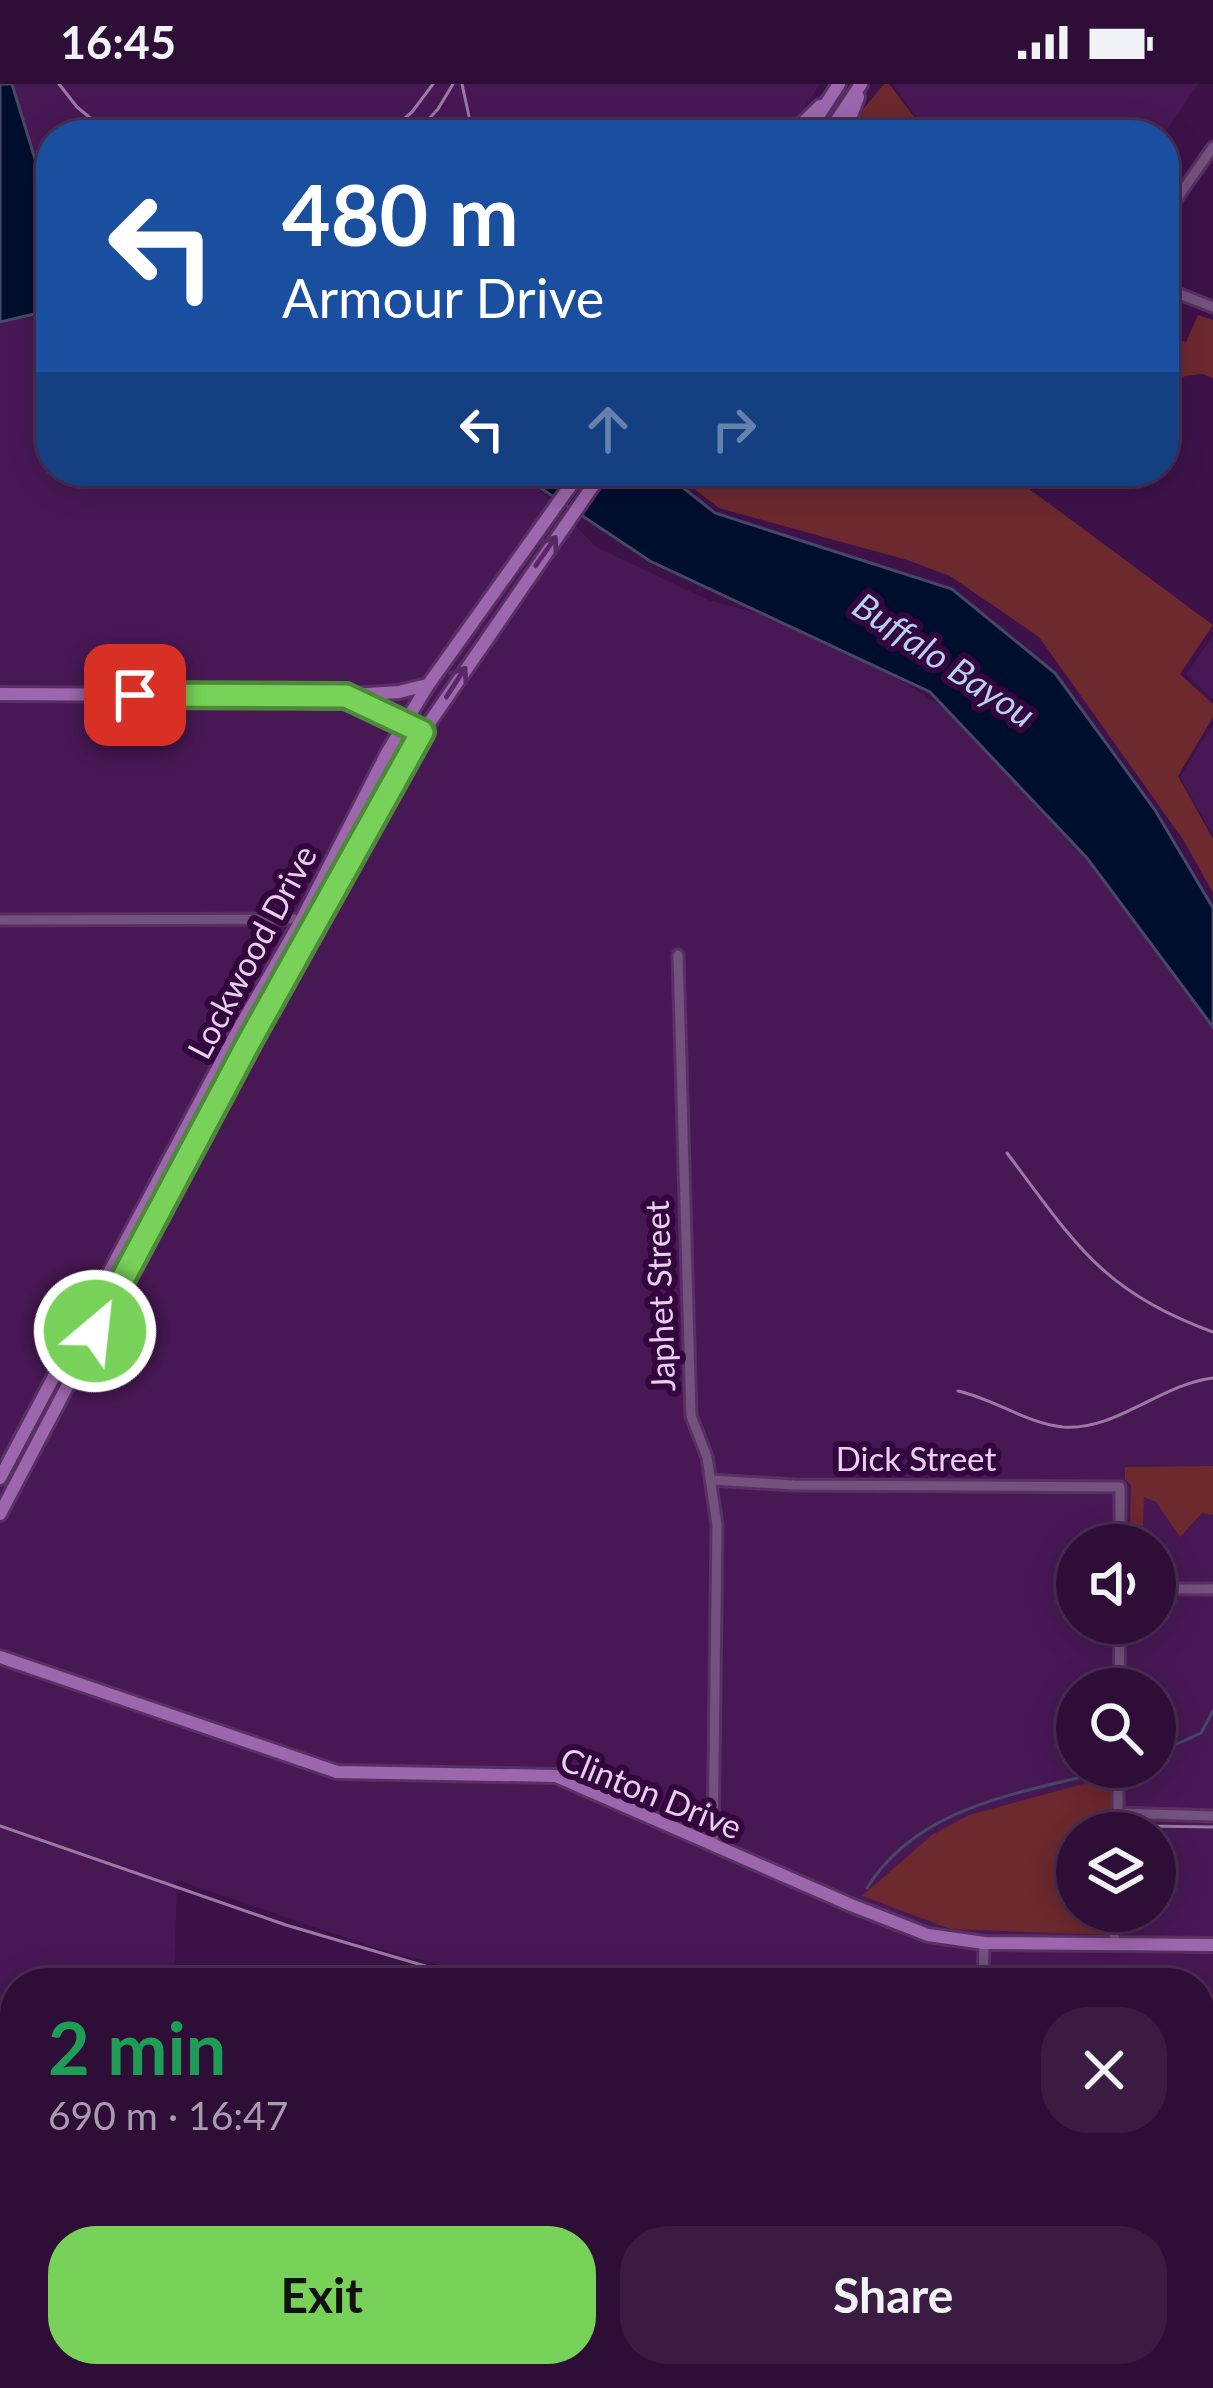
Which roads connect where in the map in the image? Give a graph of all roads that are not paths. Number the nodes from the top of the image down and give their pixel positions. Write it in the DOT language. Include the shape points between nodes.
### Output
graph roads {
  1 [pos="839,84"];
  2 [pos="862,84"];
  3 [pos="831,98"];
  4 [pos="807,120"];
  5 [pos="816,120"];
  6 [pos="837,120"];
  7 [pos="849,120"];
  8 [pos="1213,147"];
  9 [pos="1179,196"];
  10 [pos="1179,294"];
  11 [pos="1213,307"];
  12 [pos="570,486"];
  13 [pos="592,486"];
  14 [pos="428,685"];
  15 [pos="0,694"];
  16 [pos="346,696"];
  17 [pos="406,722"];
  18 [pos="422,732"];
  19 [pos="322,911"];
  20 [pos="302,919"];
  21 [pos="0,920"];
  22 [pos="678,956"];
  23 [pos="237,1032"];
  24 [pos="250,1040"];
  25 [pos="194,1132"];
  26 [pos="27,1443"];
  27 [pos="0,1478"];
  28 [pos="712,1480"];
  29 [pos="1,1510"];
  30 [pos="1120,1524"];
  31 [pos="1176,1589"];
  32 [pos="1213,1589"];
  33 [pos="0,1657"];
  34 [pos="1118,1788"];
  35 [pos="1118,1809"];
  36 [pos="1213,1816"];
  37 [pos="713,1846"];
  38 [pos="1114,1932"];
  39 [pos="984,1943"];
  40 [pos="1114,1945"];
  41 [pos="1213,1945"];
  42 [pos="983,1968"];
  1 -- 3 [label="main road"];
  2 -- 6 [label="main road"];
  2 -- 7 [label="main road"];
  3 -- 4 [label="main road"];
  3 -- 5 [label="main road"];
  8 -- 9 [label="street"];
  10 -- 11 [label="street"];
  12 -- 14 [label="main road, Lockwood Drive"];
  18 -- 13 [label="main road, Lockwood Drive, one-way"];
  14 -- 16 [label="main road"];
  14 -- 17 [label="main road, Lockwood Drive"];
  15 -- 16 [label="main road"];
  16 -- 17 [label="main road"];
  17 -- 18 [label="main road"];
  17 -- 20 [label="main road, Lockwood Drive"];
  18 -- 19 [label="main road, Lockwood Drive"];
  19 -- 20 [label="street"];
  19 -- 24 [label="main road, Lockwood Drive"];
  20 -- 21 [label="street"];
  20 -- 23 [label="main road, Lockwood Drive"];
  22 -- 28 [label="street, Japhet Street" via="691,1416"];
  23 -- 24 [label="main road"];
  23 -- 25 [label="main road, Lockwood Drive"];
  24 -- 25 [label="main road, Lockwood Drive"];
  25 -- 26 [label="main road, Lockwood Drive"];
  26 -- 27 [label="main road, Lockwood Drive"];
  26 -- 29 [label="main road, Lockwood Drive"];
  28 -- 30 [label="street, Dick Street" via="1120,1487"];
  28 -- 37 [label="street, Japhet Street"];
  31 -- 32 [label="street"];
  33 -- 37 [label="main road, Clinton Drive" via="337,1772 556,1776"];
  34 -- 35 [label="street"];
  35 -- 36 [label="street"];
  37 -- 39 [label="main road, Clinton Drive" via="928,1935"];
  38 -- 40 [label="street"];
  39 -- 40 [label="main road, Clinton Drive"];
  39 -- 42 [label="street"];
  40 -- 41 [label="main road, Clinton Drive"];
}
